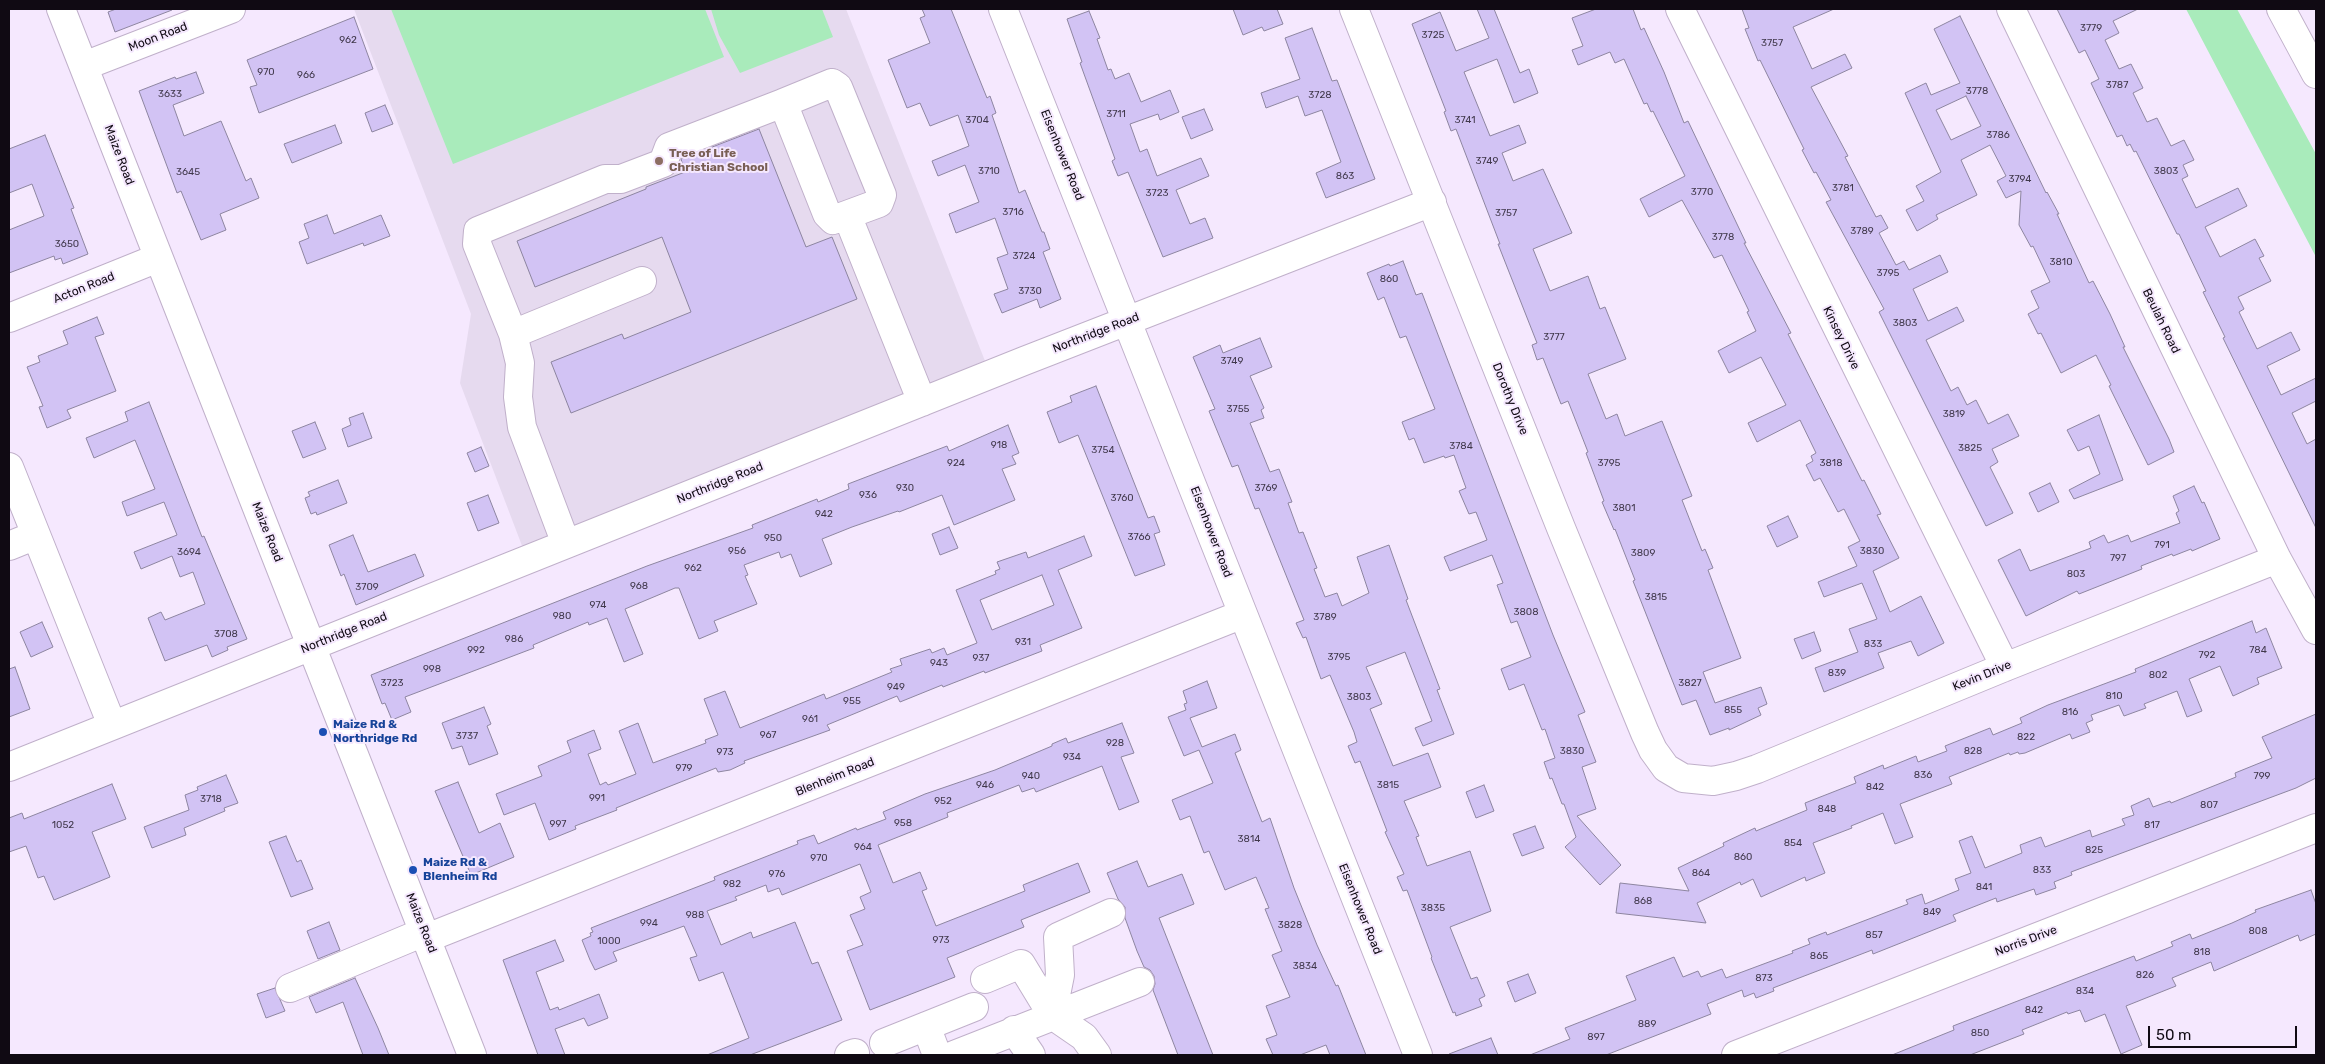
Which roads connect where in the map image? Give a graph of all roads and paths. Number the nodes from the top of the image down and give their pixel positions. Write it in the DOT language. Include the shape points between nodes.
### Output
graph roads {
  1 [pos="61,9"];
  2 [pos="231,9"];
  3 [pos="1004,9"];
  4 [pos="1354,9"];
  5 [pos="1680,9"];
  6 [pos="2011,9"];
  7 [pos="2281,9"];
  8 [pos="84,66"];
  9 [pos="2316,74"];
  10 [pos="783,104"];
  11 [pos="1432,202"];
  12 [pos="847,215"];
  13 [pos="158,258"];
  14 [pos="642,282"];
  15 [pos="9,318"];
  16 [pos="1128,322"];
  17 [pos="514,334"];
  18 [pos="922,402"];
  19 [pos="9,467"];
  20 [pos="36,535"];
  21 [pos="566,544"];
  22 [pos="9,546"];
  23 [pos="2278,559"];
  24 [pos="1243,614"];
  25 [pos="2316,630"];
  26 [pos="312,646"];
  27 [pos="2004,667"];
  28 [pos="112,725"];
  29 [pos="9,767"];
  30 [pos="1683,778"];
  31 [pos="2316,828"];
  32 [pos="1112,913"];
  33 [pos="426,935"];
  34 [pos="985,979"];
  35 [pos="1140,982"];
  36 [pos="290,988"];
  37 [pos="974,1007"];
  38 [pos="1052,1015"];
  39 [pos="926,1026"];
  40 [pos="1014,1030"];
  41 [pos="884,1043"];
  42 [pos="472,1055"];
  43 [pos="938,1055"];
  44 [pos="954,1055"];
  45 [pos="1031,1055"];
  46 [pos="1097,1055"];
  47 [pos="1418,1055"];
  48 [pos="1736,1055"];
  1 -- 8 [label="main road, Maize Road"];
  2 -- 8 [label="main road, Moon Road"];
  3 -- 16 [label="main road, Eisenhower Road"];
  4 -- 11 [label="main road, Dorothy Drive"];
  5 -- 27 [label="main road, Kinsey Drive"];
  6 -- 23 [label="main road, Beulah Road"];
  7 -- 9 [label="main road"];
  8 -- 13 [label="main road, Maize Road"];
  10 -- 12 [label="main road" via="827,214 833,220"];
  10 -- 12 [label="main road" via="832,83 838,87 882,195 879,203"];
  10 -- 17 [label="main road" via="669,147 662,162 621,179 605,180 478,232 477,244"];
  11 -- 16 [label="main road, Northridge Road"];
  11 -- 30 [label="main road, Dorothy Drive" via="1645,733 1666,768"];
  12 -- 18 [label="main road"];
  13 -- 15 [label="main road, Acton Road"];
  13 -- 26 [label="main road, Maize Road"];
  14 -- 17 [label="main road"];
  16 -- 18 [label="main road, Northridge Road"];
  16 -- 24 [label="main road, Eisenhower Road"];
  17 -- 21 [label="main road" via="520,362 518,397 522,427"];
  18 -- 21 [label="main road, Northridge Road"];
  19 -- 20 [label="main road"];
  20 -- 22 [label="main road"];
  20 -- 28 [label="main road"];
  21 -- 26 [label="main road, Northridge Road"];
  23 -- 25 [label="main road, Beulah Road"];
  23 -- 27 [label="main road, Kevin Drive"];
  24 -- 33 [label="main road, Blenheim Road"];
  24 -- 47 [label="main road, Eisenhower Road"];
  26 -- 28 [label="main road, Northridge Road"];
  26 -- 33 [label="main road, Maize Road"];
  27 -- 30 [label="main road, Kevin Drive" via="1736,776 1713,781"];
  28 -- 29 [label="main road, Northridge Road"];
  31 -- 48 [label="main road, Norris Drive"];
  32 -- 38 [label="main road" via="1058,937 1060,975"];
  33 -- 36 [label="main road, Blenheim Road"];
  33 -- 42 [label="main road, Maize Road"];
  34 -- 38 [label="main road" via="1021,964"];
  35 -- 38 [label="main road"];
  37 -- 39 [label="main road"];
  38 -- 40 [label="main road"];
  38 -- 46 [label="main road" via="1084,1037"];
  39 -- 41 [label="main road"];
  39 -- 43 [label="main road"];
  40 -- 44 [label="main road"];
  40 -- 45 [label="main road"];
}
